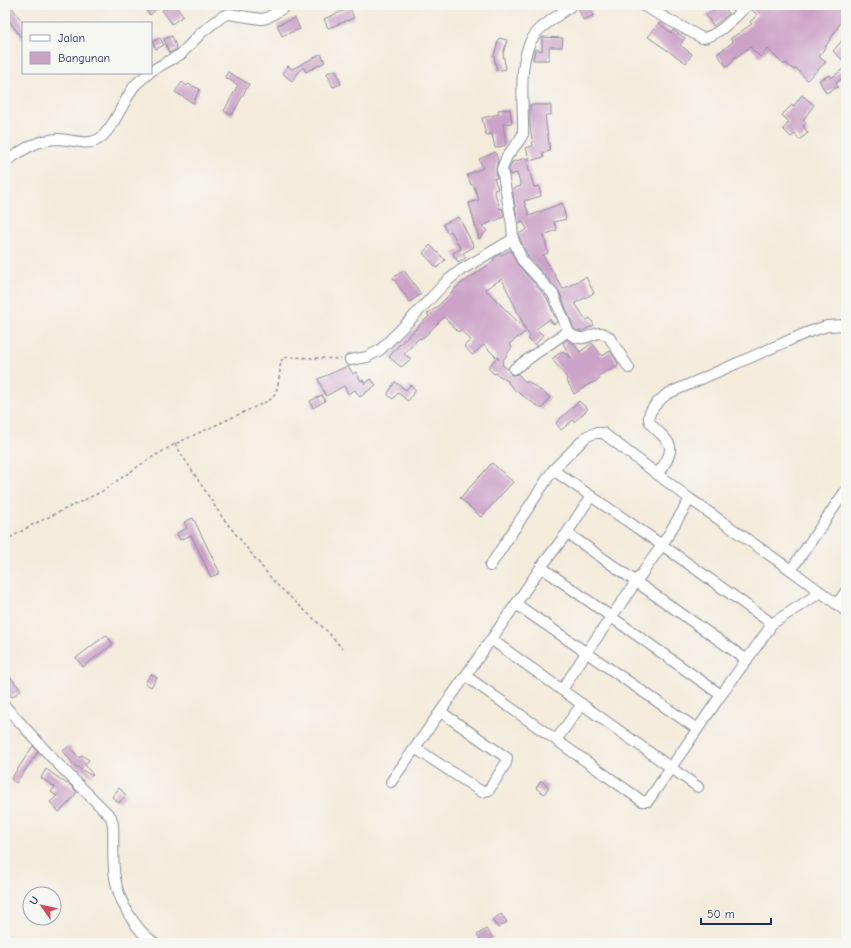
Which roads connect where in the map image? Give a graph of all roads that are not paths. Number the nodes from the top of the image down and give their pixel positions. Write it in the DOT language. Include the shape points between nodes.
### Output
graph roads {
  1 [pos="288,5"];
  2 [pos="572,5"];
  3 [pos="642,5"];
  4 [pos="748,5"];
  5 [pos="152,71"];
  6 [pos="148,74"];
  7 [pos="5,162"];
  8 [pos="513,239"];
  9 [pos="846,325"];
  10 [pos="568,331"];
  11 [pos="350,360"];
  12 [pos="629,368"];
  13 [pos="514,369"];
  14 [pos="552,470"];
  15 [pos="657,474"];
  16 [pos="846,490"];
  17 [pos="591,496"];
  18 [pos="690,499"];
  19 [pos="567,533"];
  20 [pos="662,545"];
  21 [pos="490,566"];
  22 [pos="540,567"];
  23 [pos="792,570"];
  24 [pos="636,582"];
  25 [pos="846,591"];
  26 [pos="820,592"];
  27 [pos="516,604"];
  28 [pos="837,604"];
  29 [pos="846,611"];
  30 [pos="612,617"];
  31 [pos="770,624"];
  32 [pos="492,640"];
  33 [pos="586,653"];
  34 [pos="746,660"];
  35 [pos="466,676"];
  36 [pos="562,690"];
  37 [pos="721,694"];
  38 [pos="582,704"];
  39 [pos="5,706"];
  40 [pos="441,712"];
  41 [pos="698,729"];
  42 [pos="556,740"];
  43 [pos="415,748"];
  44 [pos="671,768"];
  45 [pos="391,782"];
  46 [pos="698,787"];
  47 [pos="154,943"];
  1 -- 5 [label="street" via="267,18 229,14 223,16 202,32 181,54"];
  2 -- 8 [label="street" via="531,40 523,61 523,134 507,156 502,169"];
  3 -- 4 [label="street" via="702,38 708,38 716,33"];
  6 -- 7 [label="street" via="136,84 106,135 91,142 58,139 30,145"];
  8 -- 10 [label="street" via="522,260 553,294"];
  8 -- 11 [label="street" via="447,281 380,350 367,357"];
  9 -- 15 [label="street" via="827,326 806,332 667,394 659,400 648,418 670,445 670,452"];
  10 -- 12 [label="street" via="579,339 606,333"];
  10 -- 13 [label="street"];
  14 -- 15 [label="street" via="587,436 603,433"];
  14 -- 17 [label="street"];
  14 -- 21 [label="street"];
  15 -- 18 [label="street"];
  16 -- 23 [label="street"];
  17 -- 19 [label="street"];
  17 -- 20 [label="street"];
  18 -- 20 [label="street"];
  18 -- 23 [label="street"];
  19 -- 22 [label="street"];
  19 -- 24 [label="street"];
  20 -- 24 [label="street"];
  20 -- 31 [label="street"];
  22 -- 27 [label="street"];
  22 -- 30 [label="street"];
  23 -- 26 [label="street"];
  24 -- 30 [label="street"];
  24 -- 34 [label="street"];
  25 -- 28 [label="street"];
  26 -- 28 [label="street"];
  26 -- 31 [label="street"];
  27 -- 32 [label="street"];
  27 -- 33 [label="street"];
  28 -- 29 [label="street"];
  30 -- 33 [label="street"];
  30 -- 37 [label="street"];
  31 -- 34 [label="street"];
  32 -- 35 [label="street"];
  32 -- 36 [label="street"];
  33 -- 36 [label="street"];
  33 -- 41 [label="street"];
  34 -- 37 [label="street"];
  35 -- 40 [label="street"];
  35 -- 42 [label="street"];
  36 -- 38 [label="street"];
  37 -- 41 [label="street"];
  38 -- 42 [label="street"];
  38 -- 44 [label="street"];
  39 -- 47 [label="street" via="59,766 111,817 114,876 118,892 139,929"];
  40 -- 43 [label="street"];
  40 -- 43 [label="street" via="507,758 489,790 482,792"];
  41 -- 44 [label="street"];
  42 -- 44 [label="street" via="642,801 650,799"];
  43 -- 45 [label="street"];
  44 -- 46 [label="street"];
}
